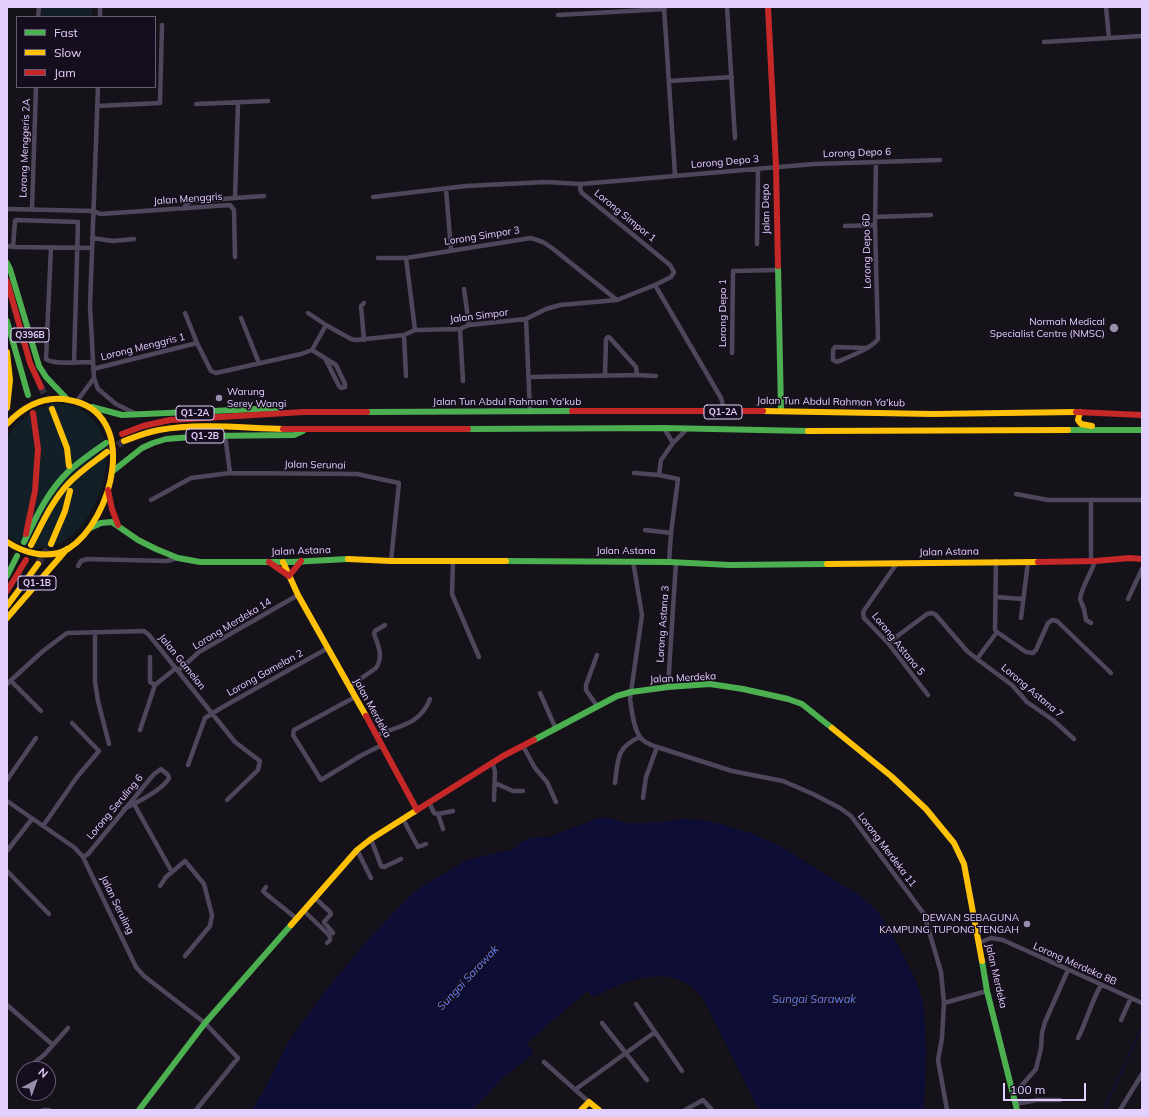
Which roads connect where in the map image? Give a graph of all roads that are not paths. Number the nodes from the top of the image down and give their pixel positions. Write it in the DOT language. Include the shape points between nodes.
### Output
graph roads {
  1 [pos="728,7"];
  2 [pos="768,7"];
  3 [pos="1106,7"];
  4 [pos="664,8"];
  5 [pos="558,15"];
  6 [pos="162,26"];
  7 [pos="1142,36"];
  8 [pos="1109,38"];
  9 [pos="1044,42"];
  10 [pos="732,77"];
  11 [pos="669,82"];
  12 [pos="36,88"];
  13 [pos="98,88"];
  14 [pos="268,101"];
  15 [pos="238,103"];
  16 [pos="196,104"];
  17 [pos="98,106"];
  18 [pos="735,138"];
  19 [pos="940,160"];
  20 [pos="876,162"];
  21 [pos="776,166"];
  22 [pos="758,169"];
  23 [pos="675,175"];
  24 [pos="581,184"];
  25 [pos="446,189"];
  26 [pos="264,196"];
  27 [pos="373,197"];
  28 [pos="235,198"];
  29 [pos="184,208"];
  30 [pos="7,209"];
  31 [pos="32,209"];
  32 [pos="94,212"];
  33 [pos="931,215"];
  34 [pos="875,217"];
  35 [pos="875,225"];
  36 [pos="845,226"];
  37 [pos="92,238"];
  38 [pos="134,239"];
  39 [pos="757,244"];
  40 [pos="7,246"];
  41 [pos="14,247"];
  42 [pos="51,247"];
  43 [pos="78,247"];
  44 [pos="92,248"];
  45 [pos="451,250"];
  46 [pos="235,257"];
  47 [pos="378,258"];
  48 [pos="406,258"];
  49 [pos="7,262"];
  50 [pos="778,270"];
  51 [pos="671,277"];
  52 [pos="7,281"];
  53 [pos="655,285"];
  54 [pos="464,289"];
  55 [pos="617,300"];
  56 [pos="364,303"];
  57 [pos="185,313"];
  58 [pos="308,313"];
  59 [pos="241,318"];
  60 [pos="526,319"];
  61 [pos="7,321"];
  62 [pos="326,325"];
  63 [pos="469,325"];
  64 [pos="460,329"];
  65 [pos="415,330"];
  66 [pos="404,335"];
  67 [pos="364,340"];
  68 [pos="197,343"];
  69 [pos="865,348"];
  70 [pos="312,350"];
  71 [pos="7,352"];
  72 [pos="732,353"];
  73 [pos="325,358"];
  74 [pos="93,362"];
  75 [pos="74,363"];
  76 [pos="259,363"];
  77 [pos="93,369"];
  78 [pos="605,375"];
  79 [pos="637,375"];
  80 [pos="406,376"];
  81 [pos="656,376"];
  82 [pos="530,377"];
  83 [pos="94,378"];
  84 [pos="464,381"];
  85 [pos="41,387"];
  86 [pos="28,395"];
  87 [pos="67,399"];
  88 [pos="77,401"];
  89 [pos="86,405"];
  90 [pos="7,408"];
  91 [pos="52,409"];
  92 [pos="781,411"];
  93 [pos="304,412"];
  94 [pos="530,412"];
  95 [pos="725,412"];
  96 [pos="1080,412"];
  97 [pos="33,413"];
  98 [pos="1142,415"];
  99 [pos="139,416"];
  100 [pos="7,424"];
  101 [pos="664,428"];
  102 [pos="687,429"];
  103 [pos="307,430"];
  104 [pos="1140,430"];
  105 [pos="225,435"];
  106 [pos="673,442"];
  107 [pos="106,443"];
  108 [pos="107,452"];
  109 [pos="69,466"];
  110 [pos="113,471"];
  111 [pos="230,473"];
  112 [pos="634,473"];
  113 [pos="659,475"];
  114 [pos="108,490"];
  115 [pos="70,491"];
  116 [pos="1016,494"];
  117 [pos="151,500"];
  118 [pos="1091,500"];
  119 [pos="1142,500"];
  120 [pos="118,525"];
  121 [pos="88,529"];
  122 [pos="645,530"];
  123 [pos="671,533"];
  124 [pos="7,542"];
  125 [pos="51,544"];
  126 [pos="31,545"];
  127 [pos="67,549"];
  128 [pos="17,556"];
  129 [pos="178,558"];
  130 [pos="1142,559"];
  131 [pos="26,560"];
  132 [pos="301,561"];
  133 [pos="391,561"];
  134 [pos="453,561"];
  135 [pos="633,561"];
  136 [pos="996,561"];
  137 [pos="1093,561"];
  138 [pos="269,562"];
  139 [pos="283,562"];
  140 [pos="669,562"];
  141 [pos="676,562"];
  142 [pos="898,562"];
  143 [pos="1028,562"];
  144 [pos="38,564"];
  145 [pos="78,566"];
  146 [pos="1142,569"];
  147 [pos="7,576"];
  148 [pos="289,576"];
  149 [pos="7,591"];
  150 [pos="298,595"];
  151 [pos="996,598"];
  152 [pos="1023,599"];
  153 [pos="1128,599"];
  154 [pos="7,606"];
  155 [pos="7,618"];
  156 [pos="1021,618"];
  157 [pos="1091,623"];
  158 [pos="385,625"];
  159 [pos="95,632"];
  160 [pos="997,632"];
  161 [pos="888,643"];
  162 [pos="328,648"];
  163 [pos="150,656"];
  164 [pos="597,656"];
  165 [pos="479,657"];
  166 [pos="977,659"];
  167 [pos="177,670"];
  168 [pos="1111,673"];
  169 [pos="9,683"];
  170 [pos="155,685"];
  171 [pos="349,687"];
  172 [pos="668,687"];
  173 [pos="631,692"];
  174 [pos="540,693"];
  175 [pos="928,695"];
  176 [pos="355,697"];
  177 [pos="430,699"];
  178 [pos="597,706"];
  179 [pos="41,712"];
  180 [pos="212,714"];
  181 [pos="72,722"];
  182 [pos="556,729"];
  183 [pos="140,730"];
  184 [pos="377,735"];
  185 [pos="640,737"];
  186 [pos="36,738"];
  187 [pos="1074,739"];
  188 [pos="109,744"];
  189 [pos="382,745"];
  190 [pos="523,746"];
  191 [pos="657,747"];
  192 [pos="492,762"];
  193 [pos="188,765"];
  194 [pos="7,780"];
  195 [pos="495,783"];
  196 [pos="615,783"];
  197 [pos="523,791"];
  198 [pos="643,798"];
  199 [pos="227,800"];
  200 [pos="494,800"];
  201 [pos="7,801"];
  202 [pos="429,802"];
  203 [pos="556,802"];
  204 [pos="134,804"];
  205 [pos="124,809"];
  206 [pos="417,810"];
  207 [pos="453,811"];
  208 [pos="438,814"];
  209 [pos="32,819"];
  210 [pos="403,820"];
  211 [pos="43,826"];
  212 [pos="443,829"];
  213 [pos="371,839"];
  214 [pos="426,844"];
  215 [pos="357,850"];
  216 [pos="7,851"];
  217 [pos="83,857"];
  218 [pos="401,859"];
  219 [pos="7,871"];
  220 [pos="172,872"];
  221 [pos="371,878"];
  222 [pos="160,886"];
  223 [pos="266,887"];
  224 [pos="315,898"];
  225 [pos="304,910"];
  226 [pos="49,914"];
  227 [pos="296,918"];
  228 [pos="333,933"];
  229 [pos="327,943"];
  230 [pos="978,943"];
  231 [pos="185,956"];
  232 [pos="1068,970"];
  233 [pos="1101,985"];
  234 [pos="987,991"];
  235 [pos="1131,998"];
  236 [pos="944,1003"];
  237 [pos="1142,1003"];
  238 [pos="636,1004"];
  239 [pos="7,1005"];
  240 [pos="1121,1020"];
  241 [pos="205,1023"];
  242 [pos="602,1023"];
  243 [pos="68,1028"];
  244 [pos="655,1032"];
  245 [pos="1078,1038"];
  246 [pos="53,1045"];
  247 [pos="626,1053"];
  248 [pos="36,1061"];
  249 [pos="544,1062"];
  250 [pos="682,1070"];
  251 [pos="1142,1074"];
  252 [pos="646,1080"];
  253 [pos="576,1089"];
  254 [pos="1014,1094"];
  255 [pos="1060,1100"];
  256 [pos="589,1102"];
  257 [pos="1017,1107"];
  258 [pos="43,1110"];
  259 [pos="49,1110"];
  260 [pos="139,1110"];
  261 [pos="196,1110"];
  262 [pos="581,1110"];
  263 [pos="599,1110"];
  264 [pos="685,1110"];
  265 [pos="712,1110"];
  266 [pos="947,1110"];
  267 [pos="1120,1110"];
  1 -- 10 [label="street"];
  2 -- 21 [label="main road, Jalan Depo"];
  3 -- 8 [label="street"];
  4 -- 5 [label="street"];
  4 -- 11 [label="street"];
  6 -- 17 [label="street" via="160,103"];
  7 -- 8 [label="street"];
  8 -- 9 [label="street"];
  10 -- 11 [label="street"];
  10 -- 18 [label="street"];
  11 -- 23 [label="street"];
  12 -- 31 [label="street, Lorong Menggeris 2A"];
  13 -- 17 [label="street"];
  14 -- 15 [label="street"];
  15 -- 16 [label="street"];
  15 -- 28 [label="street"];
  17 -- 32 [label="street"];
  19 -- 20 [label="street, Lorong Depo 6"];
  20 -- 21 [label="street, Lorong Depo 6"];
  20 -- 34 [label="street, Lorong Depo 6D"];
  21 -- 22 [label="street, Lorong Depo 3"];
  21 -- 50 [label="main road, Jalan Depo"];
  22 -- 23 [label="street, Lorong Depo 3"];
  22 -- 39 [label="street"];
  23 -- 24 [label="street, Lorong Simpor 1"];
  24 -- 25 [label="street" via="546,182"];
  24 -- 51 [label="street, Lorong Simpor 1" via="582,193 670,265 674,272"];
  25 -- 27 [label="street"];
  25 -- 45 [label="street"];
  26 -- 28 [label="street"];
  28 -- 29 [label="street" via="192,201"];
  29 -- 32 [label="street, Jalan Menggris" via="100,214"];
  29 -- 46 [label="street, Jalan Menggris" via="233,207"];
  30 -- 31 [label="street, Jalan Menggris"];
  31 -- 32 [label="street, Jalan Menggris"];
  32 -- 37 [label="street"];
  33 -- 34 [label="street"];
  34 -- 35 [label="street, Lorong Depo 6D"];
  35 -- 36 [label="street"];
  35 -- 69 [label="street, Lorong Depo 6D" via="878,339"];
  37 -- 38 [label="street" via="113,241"];
  37 -- 44 [label="street"];
  40 -- 41 [label="street"];
  41 -- 42 [label="street"];
  41 -- 43 [label="street" via="15,221 18,220 76,221"];
  42 -- 43 [label="street"];
  42 -- 75 [label="street" via="46,359"];
  43 -- 44 [label="street"];
  43 -- 75 [label="street"];
  44 -- 74 [label="street" via="90,324"];
  45 -- 48 [label="street, Lorong Simpor 3"];
  45 -- 55 [label="street, Lorong Simpor 3" via="536,239 552,248"];
  47 -- 48 [label="street, Lorong Simpor 3"];
  48 -- 65 [label="street"];
  49 -- 87 [label="main road, Q396B" via="39,366"];
  50 -- 72 [label="street, Lorong Depo 1" via="733,271"];
  50 -- 92 [label="main road, Jalan Depo"];
  51 -- 53 [label="street, Jalan Simpor"];
  52 -- 85 [label="main road" via="30,363"];
  53 -- 55 [label="street, Jalan Simpor"];
  53 -- 95 [label="street" via="721,398"];
  54 -- 63 [label="street"];
  55 -- 60 [label="street, Jalan Simpor" via="560,305"];
  56 -- 67 [label="street" via="361,306"];
  57 -- 68 [label="street, Lorong Menggris 1"];
  58 -- 62 [label="street, Jalan Simpor"];
  59 -- 76 [label="street"];
  60 -- 63 [label="street, Jalan Simpor"];
  60 -- 82 [label="street"];
  61 -- 86 [label="main road"];
  62 -- 67 [label="street, Jalan Simpor" via="351,339"];
  62 -- 70 [label="street"];
  63 -- 64 [label="street, Jalan Simpor"];
  64 -- 65 [label="street, Jalan Simpor"];
  64 -- 84 [label="street"];
  65 -- 66 [label="street, Jalan Simpor"];
  66 -- 67 [label="street, Jalan Simpor"];
  66 -- 80 [label="street"];
  68 -- 76 [label="street, Lorong Menggris 1" via="211,371 216,373"];
  68 -- 77 [label="street, Lorong Menggris 1"];
  69 -- 69 [label="street" via="835,347 833,360 837,362"];
  70 -- 73 [label="street"];
  70 -- 76 [label="street, Lorong Menggris 1"];
  71 -- 90 [label="main road" via="11,376"];
  73 -- 73 [label="street" via="336,365 345,387 339,386"];
  74 -- 75 [label="street"];
  74 -- 77 [label="street"];
  77 -- 83 [label="street"];
  78 -- 79 [label="street"];
  78 -- 79 [label="street" via="608,337 636,367"];
  78 -- 82 [label="street"];
  79 -- 81 [label="street"];
  82 -- 94 [label="street"];
  83 -- 88 [label="street"];
  83 -- 99 [label="street" via="98,389 122,408"];
  87 -- 88 [label="main road"];
  87 -- 100 [label="main road" via="53,398 34,403"];
  88 -- 89 [label="main road"];
  89 -- 99 [label="main road, Q1-2A" via="122,415"];
  89 -- 110 [label="main road" via="98,413 110,432"];
  91 -- 109 [label="main road" via="66,448"];
  92 -- 95 [label="main road, Jalan Tun Abdul Rahman Ya'kub / Q1-2A"];
  92 -- 96 [label="main road, Jalan Tun Abdul Rahman Ya'kub / Q1-2A" via="933,414"];
  93 -- 94 [label="main road, Jalan Tun Abdul Rahman Ya'kub / Q1-2A"];
  93 -- 99 [label="main road, Q1-2A" via="287,408"];
  93 -- 103 [label="main road" via="170,420 143,426 123,438 171,428"];
  94 -- 95 [label="main road, Jalan Tun Abdul Rahman Ya'kub / Q1-2A"];
  96 -- 98 [label="main road, Jalan Tun Abdul Rahman Ya'kub / Q1-2A"];
  96 -- 104 [label="main road" via="1078,420 1085,426 1128,427"];
  97 -- 107 [label="main road" via="38,449 35,491 24,542 58,482 72,468"];
  101 -- 102 [label="main road, Q1-2B"];
  101 -- 103 [label="main road, Q1-2B"];
  101 -- 106 [label="street"];
  102 -- 104 [label="main road, Q1-2B"];
  102 -- 106 [label="street"];
  103 -- 105 [label="main road, Q1-2B" via="294,435"];
  105 -- 110 [label="main road, Q1-2B" via="171,438 153,443 123,461"];
  105 -- 111 [label="street"];
  106 -- 113 [label="street" via="661,460"];
  108 -- 126 [label="main road" via="74,478 60,494"];
  110 -- 114 [label="main road"];
  111 -- 117 [label="street, Jalan Serunai" via="191,478"];
  111 -- 133 [label="street, Jalan Serunai" via="358,474 400,483"];
  112 -- 113 [label="street"];
  113 -- 123 [label="street" via="678,479"];
  114 -- 120 [label="main road"];
  114 -- 121 [label="main road" via="100,511"];
  115 -- 125 [label="main road" via="65,511"];
  116 -- 118 [label="street" via="1048,500"];
  118 -- 119 [label="street"];
  118 -- 137 [label="street"];
  120 -- 121 [label="main road" via="106,522"];
  120 -- 129 [label="main road, Jalan Astana" via="147,545"];
  121 -- 127 [label="main road"];
  122 -- 123 [label="street"];
  123 -- 140 [label="street"];
  124 -- 127 [label="main road" via="19,549 38,554 50,554"];
  127 -- 155 [label="main road, Q1-1B"];
  128 -- 147 [label="main road"];
  129 -- 138 [label="main road, Jalan Astana" via="188,561"];
  129 -- 145 [label="street" via="167,561 87,559"];
  130 -- 137 [label="main road, Jalan Astana"];
  131 -- 149 [label="main road"];
  132 -- 133 [label="main road, Jalan Astana"];
  132 -- 139 [label="main road, Jalan Astana"];
  132 -- 148 [label="main road"];
  133 -- 134 [label="main road, Jalan Astana"];
  134 -- 135 [label="main road, Jalan Astana"];
  134 -- 165 [label="street" via="452,594"];
  135 -- 140 [label="main road, Jalan Astana"];
  135 -- 173 [label="street" via="642,615"];
  136 -- 142 [label="main road, Jalan Astana"];
  136 -- 143 [label="main road, Jalan Astana"];
  136 -- 151 [label="street"];
  137 -- 143 [label="main road, Jalan Astana"];
  137 -- 157 [label="street" via="1080,599 1086,620"];
  138 -- 139 [label="main road, Jalan Astana"];
  138 -- 148 [label="main road"];
  139 -- 148 [label="main road, Jalan Merdeka"];
  140 -- 141 [label="main road, Jalan Astana"];
  141 -- 142 [label="main road, Jalan Astana" via="720,565"];
  141 -- 172 [label="street, Lorong Astana 3"];
  142 -- 161 [label="street, Lorong Astana 5" via="863,613 864,618"];
  143 -- 152 [label="street"];
  144 -- 154 [label="main road"];
  146 -- 153 [label="street"];
  148 -- 150 [label="main road, Jalan Merdeka"];
  150 -- 162 [label="main road, Jalan Merdeka"];
  150 -- 167 [label="street, Lorong Merdeka 14" via="199,652"];
  151 -- 152 [label="street"];
  151 -- 160 [label="street"];
  152 -- 156 [label="street"];
  158 -- 171 [label="street" via="374,634 381,658 379,664"];
  159 -- 167 [label="street, Jalan Gamelan" via="144,632"];
  159 -- 169 [label="street, Jalan Gamelan" via="67,633 43,651"];
  159 -- 188 [label="street" via="95,682"];
  160 -- 166 [label="street"];
  160 -- 168 [label="street" via="1026,652 1033,653 1048,623 1052,620 1057,621"];
  161 -- 166 [label="street, Lorong Astana 7" via="927,614 932,614 936,615"];
  161 -- 175 [label="street, Lorong Astana 5"];
  162 -- 171 [label="main road, Jalan Merdeka"];
  162 -- 180 [label="street, Lorong Gamelan 2"];
  163 -- 170 [label="street" via="150,682"];
  164 -- 178 [label="street" via="586,690"];
  166 -- 187 [label="street, Lorong Astana 7" via="1012,685 1027,702"];
  167 -- 170 [label="street, Lorong Merdeka 14"];
  167 -- 180 [label="street, Jalan Gamelan"];
  169 -- 179 [label="street, Jalan Gamelan"];
  170 -- 183 [label="street"];
  171 -- 176 [label="main road, Jalan Merdeka"];
  172 -- 173 [label="main road, Jalan Merdeka"];
  172 -- 230 [label="main road, Jalan Merdeka" via="710,684 788,699 802,704 839,733 926,809 954,843 964,864"];
  173 -- 178 [label="main road, Jalan Merdeka"];
  173 -- 185 [label="street" via="632,710"];
  174 -- 182 [label="street"];
  176 -- 184 [label="main road, Jalan Merdeka"];
  176 -- 189 [label="street" via="294,730 293,735 321,780"];
  177 -- 184 [label="street" via="424,711 415,720"];
  178 -- 182 [label="main road, Jalan Merdeka"];
  180 -- 193 [label="street" via="206,718"];
  180 -- 199 [label="street, Jalan Gamelan" via="235,742 260,761 258,770"];
  181 -- 211 [label="street" via="99,751 77,777"];
  182 -- 190 [label="main road, Jalan Merdeka"];
  184 -- 189 [label="main road, Jalan Merdeka"];
  185 -- 191 [label="street, Lorong Merdeka 11"];
  185 -- 196 [label="street" via="622,749"];
  186 -- 194 [label="street"];
  189 -- 206 [label="main road, Jalan Merdeka"];
  190 -- 192 [label="main road, Jalan Merdeka"];
  190 -- 203 [label="street" via="535,768 547,782"];
  191 -- 198 [label="street" via="646,777"];
  191 -- 236 [label="street, Lorong Merdeka 11" via="732,771 783,781 852,816 924,914 941,972"];
  192 -- 195 [label="street"];
  192 -- 202 [label="main road, Jalan Merdeka"];
  195 -- 197 [label="street" via="513,791"];
  195 -- 200 [label="street"];
  201 -- 209 [label="street, Jalan Seruling"];
  202 -- 206 [label="main road, Jalan Merdeka"];
  202 -- 208 [label="street" via="432,811"];
  204 -- 205 [label="street"];
  204 -- 205 [label="street, Lorong Seruling 6" via="162,786 169,778 168,775 161,769 154,774"];
  204 -- 220 [label="street"];
  205 -- 217 [label="street, Lorong Seruling 6"];
  206 -- 210 [label="main road"];
  207 -- 208 [label="street"];
  208 -- 212 [label="street"];
  209 -- 211 [label="street, Jalan Seruling"];
  209 -- 216 [label="street"];
  210 -- 213 [label="main road"];
  210 -- 214 [label="street" via="418,847"];
  211 -- 217 [label="street, Jalan Seruling" via="75,848"];
  213 -- 215 [label="main road"];
  213 -- 218 [label="street" via="381,866"];
  215 -- 221 [label="street"];
  215 -- 224 [label="main road"];
  217 -- 241 [label="street, Jalan Seruling" via="136,967"];
  219 -- 226 [label="street"];
  220 -- 222 [label="street"];
  220 -- 231 [label="street" via="185,861 204,884 212,915 210,926"];
  223 -- 227 [label="street" via="266,894"];
  224 -- 225 [label="main road"];
  224 -- 228 [label="street" via="330,912 324,922"];
  225 -- 227 [label="main road"];
  225 -- 229 [label="street" via="328,934 330,940"];
  227 -- 241 [label="main road"];
  230 -- 232 [label="street, Lorong Merdeka 8B" via="997,938"];
  230 -- 234 [label="main road, Jalan Merdeka"];
  232 -- 233 [label="street, Lorong Merdeka 8B"];
  232 -- 254 [label="street" via="1045,1022 1036,1069"];
  233 -- 235 [label="street, Lorong Merdeka 8B"];
  233 -- 245 [label="street"];
  234 -- 236 [label="street"];
  234 -- 254 [label="main road, Jalan Merdeka"];
  235 -- 237 [label="street, Lorong Merdeka 8B"];
  235 -- 240 [label="street"];
  236 -- 266 [label="street, Lorong Merdeka 11" via="938,1060"];
  238 -- 244 [label="street"];
  239 -- 246 [label="street"];
  241 -- 260 [label="main road"];
  241 -- 261 [label="street, Jalan Seruling" via="238,1058"];
  242 -- 247 [label="street"];
  243 -- 246 [label="street"];
  244 -- 247 [label="street"];
  244 -- 250 [label="street"];
  246 -- 248 [label="street"];
  247 -- 252 [label="street"];
  247 -- 253 [label="street"];
  249 -- 253 [label="street"];
  251 -- 267 [label="street"];
  253 -- 256 [label="street"];
  254 -- 257 [label="main road, Jalan Merdeka"];
  255 -- 257 [label="street" via="1037,1100"];
  256 -- 262 [label="main road"];
  256 -- 263 [label="main road"];
  258 -- 259 [label="street"];
  264 -- 265 [label="street" via="704,1100"];
}
